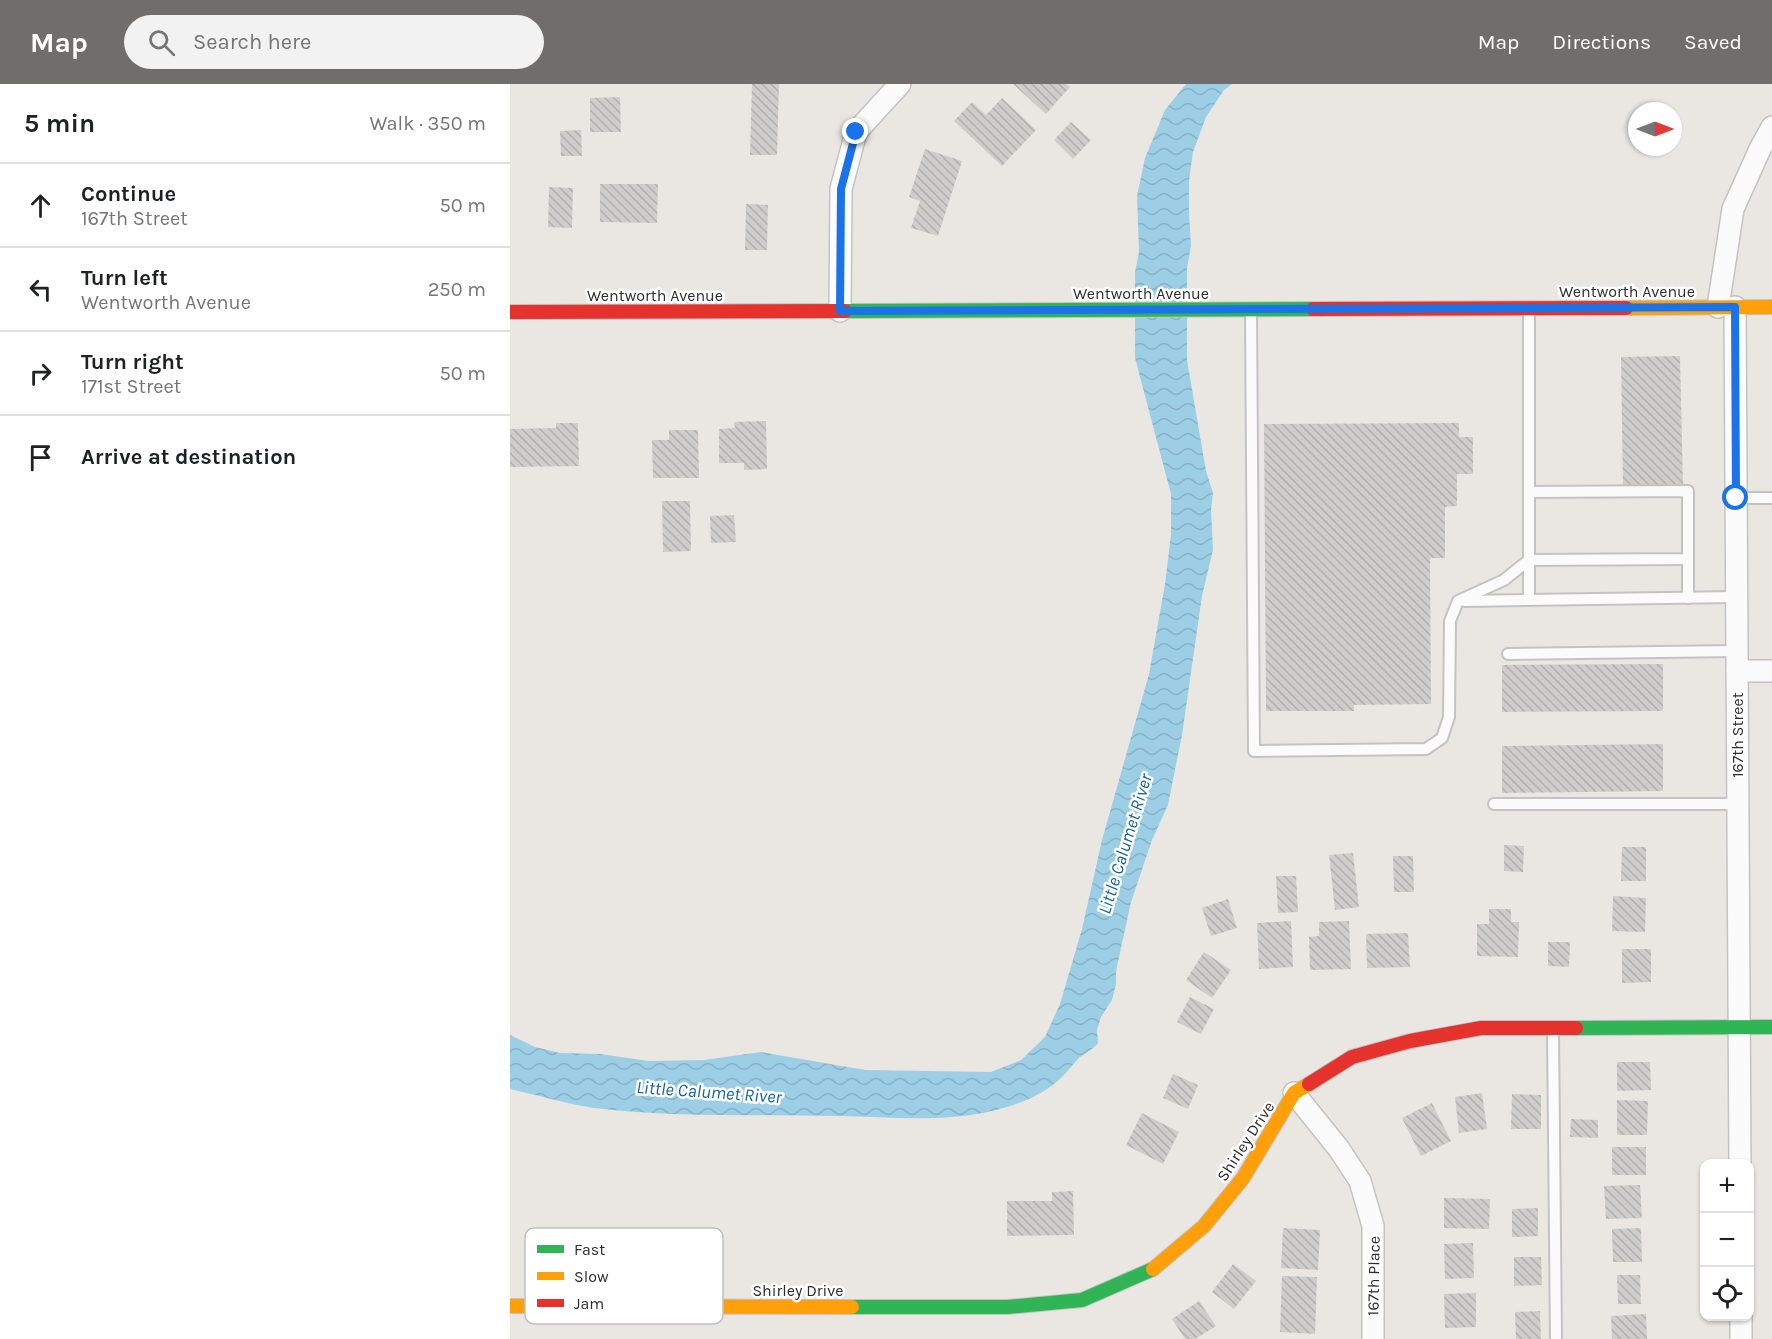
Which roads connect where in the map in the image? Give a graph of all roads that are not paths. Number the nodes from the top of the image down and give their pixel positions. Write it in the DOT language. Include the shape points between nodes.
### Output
graph roads {
  1 [pos="900,84"];
  2 [pos="1772,127"];
  3 [pos="1726,307"];
  4 [pos="1772,307"];
  5 [pos="1529,308"];
  6 [pos="1251,309"];
  7 [pos="840,311"];
  8 [pos="510,312"];
  9 [pos="1529,492"];
  10 [pos="1736,498"];
  11 [pos="1772,498"];
  12 [pos="1688,559"];
  13 [pos="1529,560"];
  14 [pos="1688,597"];
  15 [pos="1736,597"];
  16 [pos="1529,600"];
  17 [pos="1458,601"];
  18 [pos="1509,654"];
  19 [pos="1737,661"];
  20 [pos="1772,671"];
  21 [pos="1494,804"];
  22 [pos="1738,804"];
  23 [pos="1553,1027"];
  24 [pos="1739,1027"];
  25 [pos="1772,1027"];
  26 [pos="1294,1093"];
  27 [pos="1740,1159"];
  28 [pos="510,1306"];
  29 [pos="525,1306"];
  30 [pos="723,1306"];
  31 [pos="1741,1321"];
  32 [pos="1372,1339"];
  33 [pos="1556,1339"];
  34 [pos="1741,1339"];
  1 -- 7 [label="street" via="856,132 841,189"];
  2 -- 3 [label="street, 167th Street" via="1733,209"];
  3 -- 4 [label="street, Wentworth Avenue"];
  3 -- 5 [label="street, Wentworth Avenue"];
  3 -- 10 [label="street, 167th Street"];
  5 -- 6 [label="street, Wentworth Avenue"];
  5 -- 9 [label="lane"];
  6 -- 7 [label="street, Wentworth Avenue"];
  6 -- 17 [label="lane" via="1254,751 1426,749 1442,738 1449,717 1450,621"];
  7 -- 8 [label="street, Wentworth Avenue"];
  9 -- 12 [label="lane" via="1688,491"];
  9 -- 13 [label="lane"];
  10 -- 11 [label="lane"];
  10 -- 15 [label="street, 167th Street"];
  12 -- 13 [label="lane"];
  12 -- 14 [label="lane"];
  13 -- 16 [label="lane"];
  13 -- 17 [label="lane" via="1504,580"];
  14 -- 15 [label="lane"];
  14 -- 16 [label="lane"];
  15 -- 19 [label="street, 167th Street"];
  16 -- 17 [label="lane"];
  18 -- 19 [label="lane"];
  19 -- 20 [label="street"];
  19 -- 22 [label="street, 167th Street"];
  21 -- 22 [label="lane"];
  22 -- 24 [label="street, 167th Street"];
  23 -- 24 [label="street, Shirley Drive"];
  23 -- 26 [label="street, Shirley Drive" via="1481,1028 1410,1041 1352,1057"];
  23 -- 33 [label="lane"];
  24 -- 25 [label="street, Shirley Drive"];
  24 -- 27 [label="street, 167th Street"];
  26 -- 30 [label="street, Shirley Drive" via="1243,1178 1203,1226 1151,1270 1082,1300 1007,1307"];
  26 -- 32 [label="street, 167th Place" via="1360,1181 1373,1226"];
  28 -- 29 [label="street, Shirley Drive"];
  31 -- 34 [label="street"];
}
